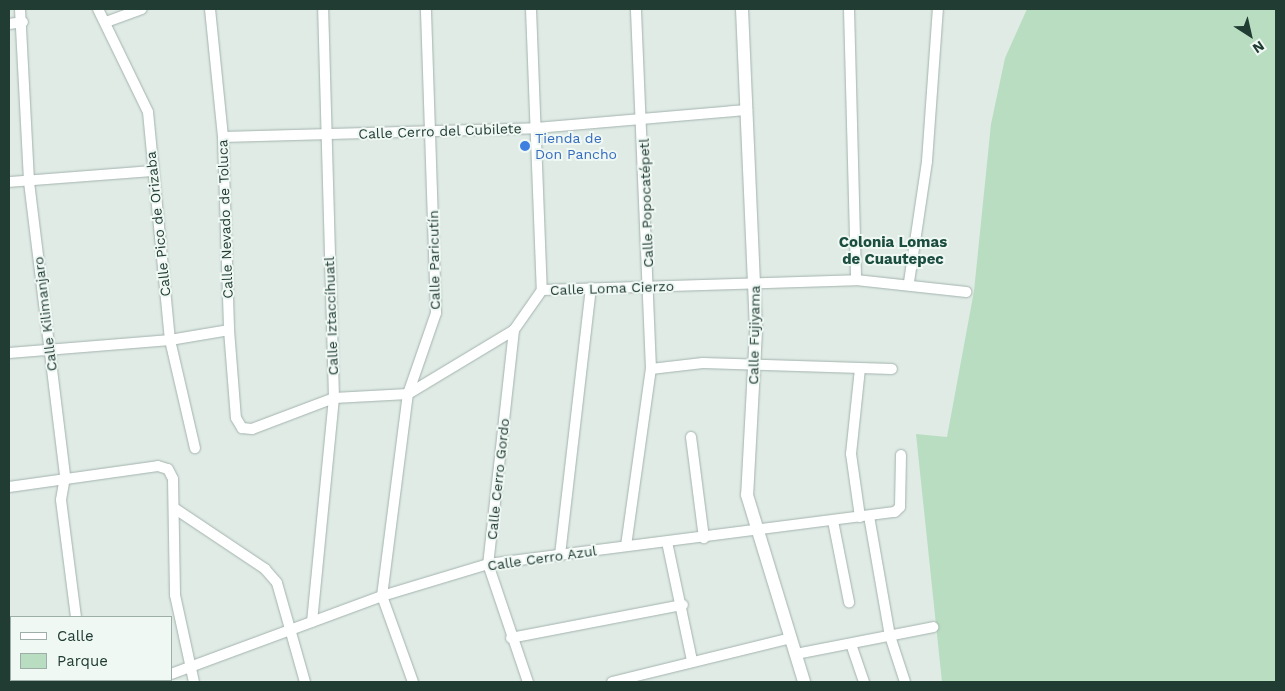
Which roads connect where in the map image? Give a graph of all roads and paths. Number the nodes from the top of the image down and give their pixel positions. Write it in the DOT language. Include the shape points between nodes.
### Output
graph roads {
  1 [pos="20,9"];
  2 [pos="98,9"];
  3 [pos="142,9"];
  4 [pos="210,9"];
  5 [pos="323,9"];
  6 [pos="426,9"];
  7 [pos="531,9"];
  8 [pos="636,9"];
  9 [pos="742,9"];
  10 [pos="849,9"];
  11 [pos="938,9"];
  12 [pos="23,22"];
  13 [pos="106,22"];
  14 [pos="9,24"];
  15 [pos="747,110"];
  16 [pos="642,119"];
  17 [pos="536,128"];
  18 [pos="431,130"];
  19 [pos="324,135"];
  20 [pos="223,137"];
  21 [pos="151,171"];
  22 [pos="9,182"];
  23 [pos="29,182"];
  24 [pos="856,280"];
  25 [pos="908,282"];
  26 [pos="650,285"];
  27 [pos="755,285"];
  28 [pos="591,288"];
  29 [pos="542,290"];
  30 [pos="966,292"];
  31 [pos="229,330"];
  32 [pos="514,330"];
  33 [pos="170,340"];
  34 [pos="48,350"];
  35 [pos="9,353"];
  36 [pos="756,364"];
  37 [pos="860,368"];
  38 [pos="650,369"];
  39 [pos="892,370"];
  40 [pos="408,394"];
  41 [pos="334,398"];
  42 [pos="242,428"];
  43 [pos="690,437"];
  44 [pos="195,448"];
  45 [pos="901,455"];
  46 [pos="65,477"];
  47 [pos="9,487"];
  48 [pos="174,508"];
  49 [pos="864,517"];
  50 [pos="833,521"];
  51 [pos="754,530"];
  52 [pos="704,538"];
  53 [pos="667,542"];
  54 [pos="626,546"];
  55 [pos="560,555"];
  56 [pos="488,564"];
  57 [pos="382,596"];
  58 [pos="849,602"];
  59 [pos="683,605"];
  60 [pos="76,616"];
  61 [pos="312,622"];
  62 [pos="933,626"];
  63 [pos="287,631"];
  64 [pos="890,636"];
  65 [pos="511,638"];
  66 [pos="791,638"];
  67 [pos="851,644"];
  68 [pos="796,654"];
  69 [pos="692,661"];
  70 [pos="188,667"];
  71 [pos="172,674"];
  72 [pos="194,682"];
  73 [pos="305,682"];
  74 [pos="413,682"];
  75 [pos="528,682"];
  76 [pos="612,682"];
  77 [pos="804,682"];
  78 [pos="864,682"];
  79 [pos="905,682"];
  1 -- 12 [label="street, Calle Kilimanjaro"];
  2 -- 13 [label="street, Calle Pico de Orizaba"];
  3 -- 13 [label="street"];
  4 -- 20 [label="street, Calle Nevado de Toluca"];
  5 -- 19 [label="street, Calle Iztaccíhuatl"];
  6 -- 18 [label="street, Calle Paricutín"];
  7 -- 17 [label="street"];
  8 -- 16 [label="street, Calle Popocatépetl"];
  9 -- 15 [label="street, Calle Fujiyama"];
  10 -- 24 [label="street"];
  11 -- 25 [label="street" via="926,161"];
  12 -- 14 [label="street"];
  12 -- 23 [label="street, Calle Kilimanjaro"];
  13 -- 21 [label="street, Calle Pico de Orizaba" via="148,112"];
  15 -- 16 [label="street, Calle Cerro del Cubilete"];
  15 -- 27 [label="street, Calle Fujiyama"];
  16 -- 17 [label="street, Calle Cerro del Cubilete"];
  16 -- 26 [label="street, Calle Popocatépetl"];
  17 -- 18 [label="street, Calle Cerro del Cubilete"];
  17 -- 29 [label="street"];
  18 -- 19 [label="street, Calle Cerro del Cubilete"];
  18 -- 40 [label="street, Calle Paricutín" via="436,313"];
  19 -- 20 [label="street, Calle Cerro del Cubilete"];
  19 -- 41 [label="street, Calle Iztaccíhuatl"];
  20 -- 31 [label="street, Calle Nevado de Toluca"];
  21 -- 23 [label="street"];
  21 -- 33 [label="street, Calle Pico de Orizaba"];
  22 -- 23 [label="street"];
  23 -- 34 [label="street, Calle Kilimanjaro"];
  24 -- 25 [label="street, Calle Loma Cierzo"];
  24 -- 27 [label="street, Calle Loma Cierzo"];
  25 -- 30 [label="street, Calle Loma Cierzo"];
  26 -- 27 [label="street, Calle Loma Cierzo"];
  26 -- 28 [label="street, Calle Loma Cierzo"];
  26 -- 38 [label="street, Calle Popocatépetl"];
  27 -- 36 [label="street, Calle Fujiyama"];
  28 -- 29 [label="street, Calle Loma Cierzo"];
  28 -- 55 [label="street"];
  29 -- 32 [label="street, Calle Loma Cierzo"];
  31 -- 33 [label="street"];
  31 -- 42 [label="street, Calle Nevado de Toluca" via="236,418"];
  32 -- 40 [label="street, Calle Loma Cierzo"];
  32 -- 56 [label="street, Calle Cerro Gordo"];
  33 -- 34 [label="street"];
  33 -- 44 [label="street, Calle Pico de Orizaba"];
  34 -- 35 [label="street"];
  34 -- 46 [label="street, Calle Kilimanjaro"];
  36 -- 37 [label="street"];
  36 -- 38 [label="street" via="703,363"];
  36 -- 51 [label="street, Calle Fujiyama" via="746,458 746,495"];
  37 -- 39 [label="street"];
  37 -- 49 [label="street" via="850,454"];
  38 -- 54 [label="street, Calle Popocatépetl"];
  40 -- 41 [label="street, Calle Loma Cierzo"];
  40 -- 57 [label="street, Calle Paricutín"];
  41 -- 42 [label="street, Calle Loma Cierzo" via="252,429"];
  41 -- 61 [label="street, Calle Iztaccíhuatl"];
  43 -- 52 [label="street"];
  45 -- 49 [label="street, Calle Cerro Azul" via="898,511"];
  46 -- 47 [label="street"];
  46 -- 48 [label="street" via="158,466 168,469"];
  46 -- 60 [label="street, Calle Kilimanjaro" via="61,500"];
  48 -- 63 [label="street" via="265,569 277,583"];
  48 -- 70 [label="street" via="175,595"];
  49 -- 50 [label="street, Calle Cerro Azul"];
  49 -- 64 [label="street"];
  50 -- 51 [label="street, Calle Cerro Azul"];
  50 -- 58 [label="street"];
  51 -- 52 [label="street, Calle Cerro Azul"];
  51 -- 66 [label="street, Calle Fujiyama"];
  52 -- 53 [label="street, Calle Cerro Azul"];
  53 -- 54 [label="street, Calle Cerro Azul"];
  53 -- 59 [label="street"];
  54 -- 55 [label="street, Calle Cerro Azul"];
  55 -- 56 [label="street, Calle Cerro Azul"];
  56 -- 57 [label="street, Calle Cerro Azul"];
  56 -- 65 [label="street, Calle Cerro Gordo"];
  57 -- 61 [label="street, Calle Cerro Azul"];
  57 -- 74 [label="street"];
  59 -- 65 [label="street"];
  59 -- 69 [label="street"];
  61 -- 63 [label="street, Calle Cerro Azul"];
  62 -- 64 [label="street"];
  63 -- 70 [label="street, Calle Cerro Azul"];
  63 -- 73 [label="street"];
  64 -- 67 [label="street"];
  64 -- 79 [label="street"];
  65 -- 75 [label="street, Calle Cerro Gordo"];
  66 -- 68 [label="street, Calle Fujiyama"];
  66 -- 69 [label="street"];
  67 -- 68 [label="street"];
  67 -- 78 [label="street"];
  68 -- 77 [label="street, Calle Fujiyama"];
  69 -- 76 [label="street"];
  70 -- 71 [label="street, Calle Cerro Azul"];
  70 -- 72 [label="street"];
}
